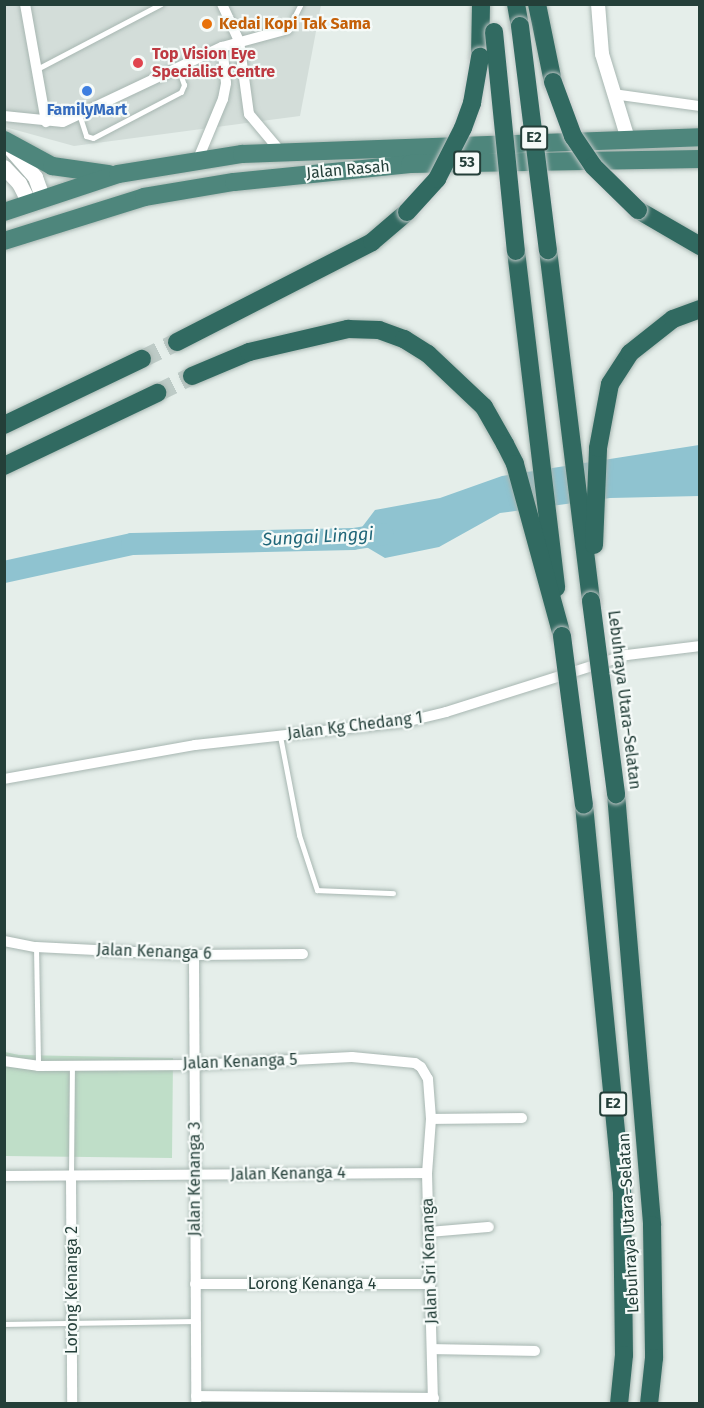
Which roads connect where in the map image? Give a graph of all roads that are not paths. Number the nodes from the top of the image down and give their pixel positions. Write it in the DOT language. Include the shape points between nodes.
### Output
graph roads {
  1 [pos="25,4"];
  2 [pos="161,4"];
  3 [pos="222,4"];
  4 [pos="301,4"];
  5 [pos="481,4"];
  6 [pos="490,4"];
  7 [pos="516,4"];
  8 [pos="537,4"];
  9 [pos="598,4"];
  10 [pos="288,28"];
  11 [pos="239,41"];
  12 [pos="222,47"];
  13 [pos="178,68"];
  14 [pos="37,69"];
  15 [pos="613,94"];
  16 [pos="699,106"];
  17 [pos="4,116"];
  18 [pos="80,117"];
  19 [pos="46,122"];
  20 [pos="699,137"];
  21 [pos="628,139"];
  22 [pos="4,142"];
  23 [pos="281,152"];
  24 [pos="198,159"];
  25 [pos="699,159"];
  26 [pos="4,167"];
  27 [pos="118,174"];
  28 [pos="37,205"];
  29 [pos="4,212"];
  30 [pos="73,218"];
  31 [pos="11,239"];
  32 [pos="699,246"];
  33 [pos="699,309"];
  34 [pos="177,342"];
  35 [pos="142,360"];
  36 [pos="192,376"];
  37 [pos="157,393"];
  38 [pos="4,425"];
  39 [pos="4,466"];
  40 [pos="591,601"];
  41 [pos="562,636"];
  42 [pos="699,646"];
  43 [pos="280,735"];
  44 [pos="4,779"];
  45 [pos="393,893"];
  46 [pos="4,941"];
  47 [pos="36,947"];
  48 [pos="194,954"];
  49 [pos="303,954"];
  50 [pos="4,1061"];
  51 [pos="194,1065"];
  52 [pos="38,1066"];
  53 [pos="72,1066"];
  54 [pos="522,1118"];
  55 [pos="431,1119"];
  56 [pos="427,1173"];
  57 [pos="195,1175"];
  58 [pos="4,1176"];
  59 [pos="71,1176"];
  60 [pos="489,1227"];
  61 [pos="428,1232"];
  62 [pos="195,1284"];
  63 [pos="429,1284"];
  64 [pos="195,1321"];
  65 [pos="4,1324"];
  66 [pos="73,1325"];
  67 [pos="433,1348"];
  68 [pos="535,1351"];
  69 [pos="196,1400"];
  70 [pos="433,1401"];
  71 [pos="72,1404"];
  72 [pos="619,1404"];
  73 [pos="649,1404"];
  1 -- 14 [label="street"];
  2 -- 14 [label="lane"];
  3 -- 11 [label="street"];
  4 -- 10 [label="lane"];
  5 -- 34 [label="highway, bridge" via="480,57 472,103 464,128 437,179 372,242"];
  6 -- 41 [label="highway, Lebuhraya Utara–Selatan / E2, bridge" via="539,462"];
  7 -- 40 [label="highway, Lebuhraya Utara–Selatan / E2, bridge"];
  8 -- 32 [label="highway, bridge" via="553,82 573,136 593,166 638,210"];
  9 -- 15 [label="street" via="602,54"];
  10 -- 11 [label="street"];
  11 -- 12 [label="street"];
  11 -- 23 [label="street" via="249,114"];
  12 -- 13 [label="street"];
  12 -- 24 [label="street" via="226,83 223,99"];
  13 -- 18 [label="street"];
  13 -- 18 [label="lane" via="184,85 181,92 93,138 86,136"];
  14 -- 19 [label="street"];
  15 -- 16 [label="street"];
  15 -- 21 [label="street"];
  17 -- 19 [label="street"];
  18 -- 19 [label="street"];
  20 -- 21 [label="highway, Jalan Rasah / 53"];
  21 -- 23 [label="highway, Jalan Rasah / 53"];
  22 -- 27 [label="highway" via="52,166"];
  22 -- 28 [label="main road" via="26,164"];
  23 -- 24 [label="highway, Jalan Rasah / 53"];
  24 -- 27 [label="highway, Jalan Rasah / 53"];
  25 -- 30 [label="highway, Jalan Rasah / 53" via="410,164 185,189"];
  26 -- 28 [label="main road"];
  27 -- 28 [label="highway, Jalan Rasah / 53"];
  28 -- 29 [label="highway, Jalan Rasah / 53"];
  28 -- 30 [label="highway"];
  28 -- 31 [label="highway"];
  30 -- 31 [label="highway, Jalan Rasah / 53"];
  33 -- 40 [label="highway" via="673,319 630,353 610,384 598,448"];
  35 -- 38 [label="highway"];
  36 -- 41 [label="highway" via="249,352 348,329 379,330 428,354 469,390 496,426 515,464"];
  37 -- 39 [label="highway"];
  40 -- 73 [label="highway, Lebuhraya Utara–Selatan / E2, bridge" via="616,794 652,1225 654,1358"];
  41 -- 72 [label="highway, Lebuhraya Utara–Selatan / E2, bridge" via="584,806 622,1193 624,1355"];
  42 -- 43 [label="street, Jalan Kg Chedang 1" via="627,655 405,722"];
  43 -- 44 [label="street, Jalan Kg Chedang 1" via="195,745"];
  43 -- 45 [label="lane" via="299,835 317,890"];
  46 -- 47 [label="street, Jalan Kenanga 6"];
  47 -- 48 [label="street, Jalan Kenanga 6"];
  47 -- 52 [label="lane"];
  48 -- 49 [label="street, Jalan Kenanga 6"];
  48 -- 51 [label="street, Jalan Kenanga 3"];
  50 -- 52 [label="street, Jalan Kenanga 5"];
  51 -- 53 [label="street, Jalan Kenanga 5"];
  51 -- 55 [label="street, Jalan Kenanga 5" via="352,1057 415,1063 428,1079"];
  51 -- 57 [label="street, Jalan Kenanga 3"];
  52 -- 53 [label="street, Jalan Kenanga 5"];
  53 -- 59 [label="lane"];
  54 -- 55 [label="street"];
  55 -- 56 [label="street, Jalan Sri Kenanga"];
  56 -- 57 [label="street, Jalan Kenanga 4"];
  56 -- 61 [label="street, Jalan Sri Kenanga"];
  57 -- 59 [label="street, Jalan Kenanga 4"];
  57 -- 62 [label="street, Jalan Kenanga 3"];
  58 -- 59 [label="street, Jalan Kenanga 4"];
  59 -- 66 [label="street, Lorong Kenanga 2"];
  60 -- 61 [label="street"];
  61 -- 63 [label="street, Jalan Sri Kenanga"];
  62 -- 63 [label="street, Lorong Kenanga 4"];
  62 -- 64 [label="street, Jalan Kenanga 3"];
  63 -- 67 [label="street, Jalan Sri Kenanga"];
  64 -- 66 [label="lane"];
  64 -- 69 [label="street, Jalan Kenanga 3"];
  65 -- 66 [label="lane"];
  66 -- 71 [label="street, Lorong Kenanga 2"];
  67 -- 68 [label="street"];
  67 -- 70 [label="street, Jalan Sri Kenanga"];
  69 -- 70 [label="street"];
}
